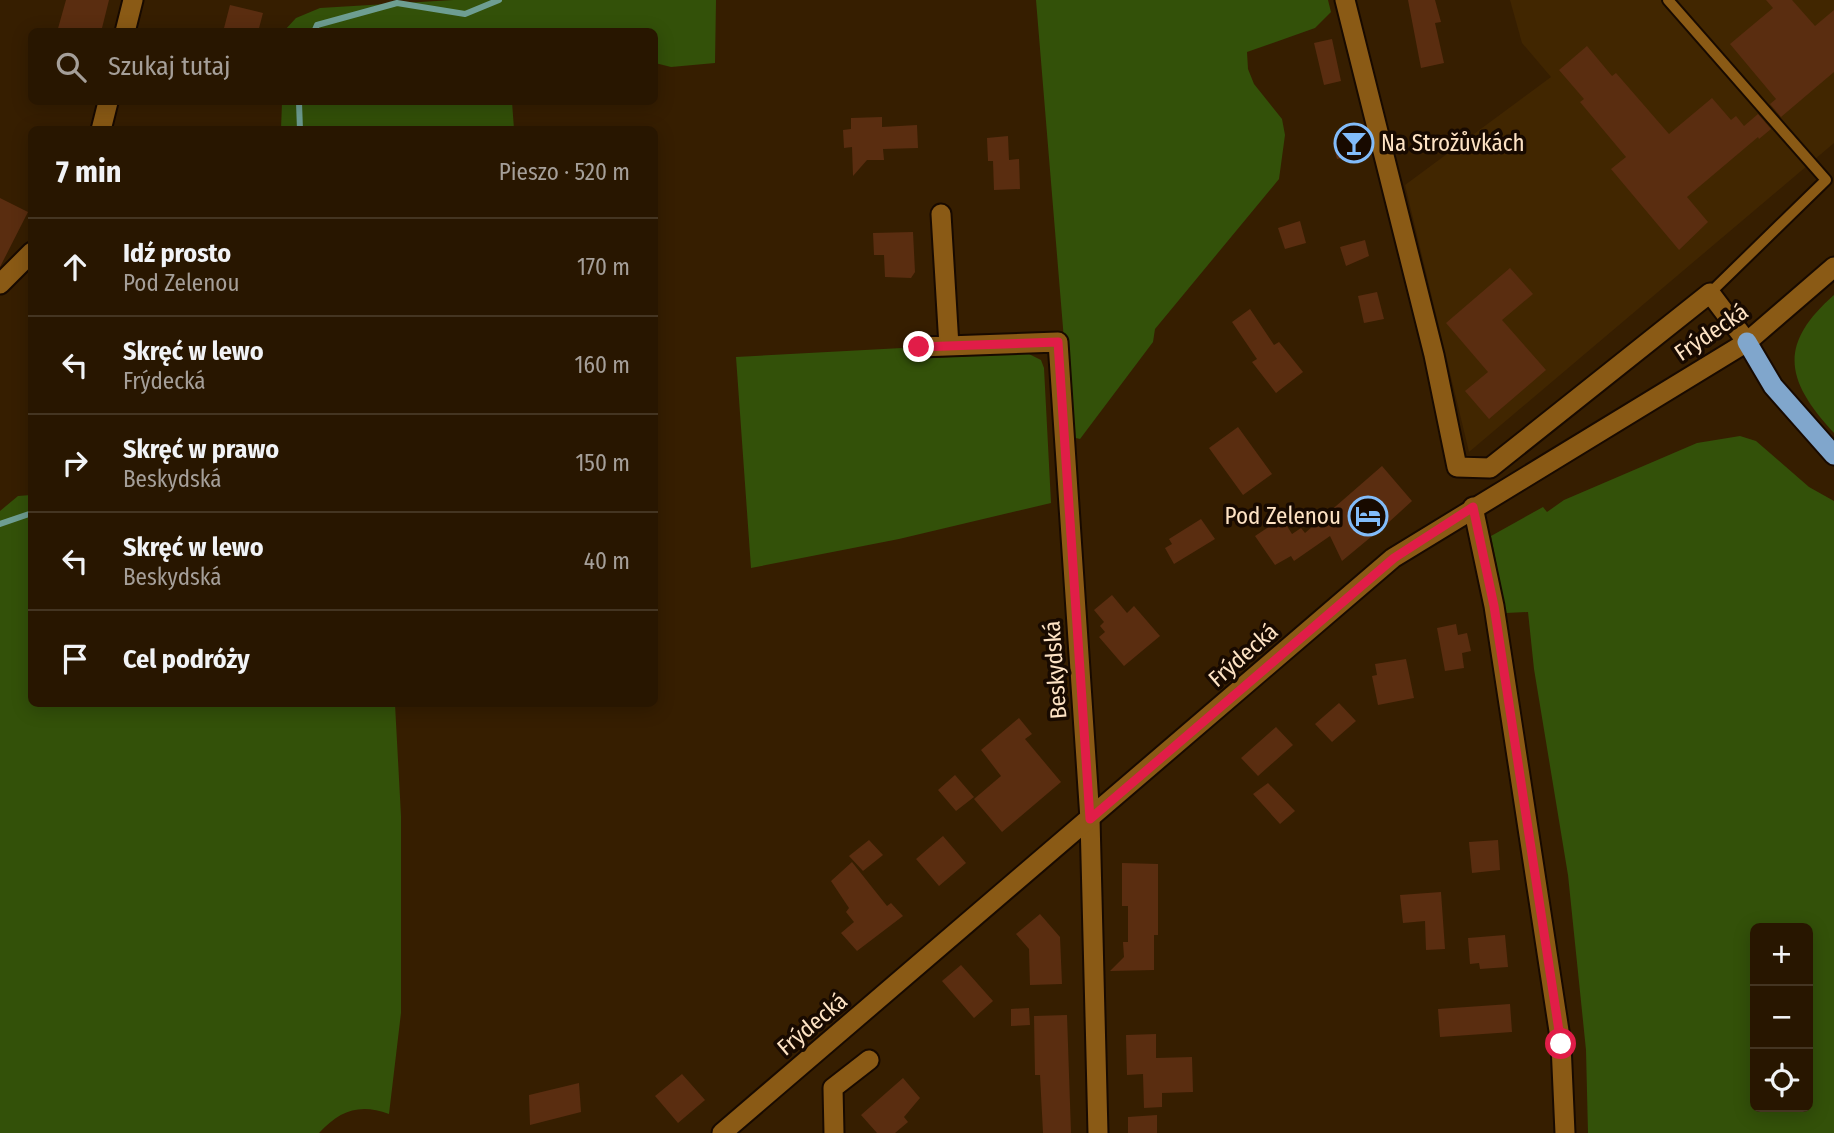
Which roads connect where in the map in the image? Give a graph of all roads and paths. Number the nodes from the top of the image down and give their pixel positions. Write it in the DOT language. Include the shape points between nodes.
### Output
graph roads {
  1 [pos="133,0"];
  2 [pos="1345,0"];
  3 [pos="1668,0"];
  4 [pos="126,28"];
  5 [pos="107,105"];
  6 [pos="102,126"];
  7 [pos="941,214"];
  8 [pos="28,256"];
  9 [pos="1834,267"];
  10 [pos="0,284"];
  11 [pos="1710,293"];
  12 [pos="1746,342"];
  13 [pos="949,346"];
  14 [pos="919,347"];
  15 [pos="1834,454"];
  16 [pos="1473,507"];
  17 [pos="1090,819"];
  18 [pos="869,1060"];
  19 [pos="722,1133"];
  20 [pos="834,1133"];
  21 [pos="1098,1133"];
  22 [pos="1565,1133"];
  1 -- 4 [label="street"];
  2 -- 11 [label="street" via="1434,355 1457,467 1490,468"];
  3 -- 11 [label="lane" via="1826,180"];
  5 -- 6 [label="street"];
  7 -- 13 [label="street"];
  8 -- 10 [label="street"];
  9 -- 12 [label="street, Frýdecká"];
  11 -- 12 [label="street"];
  12 -- 15 [label="highway" via="1773,386"];
  12 -- 16 [label="street, Frýdecká"];
  13 -- 14 [label="street, Beskydská"];
  13 -- 17 [label="street, Beskydská" via="1058,342"];
  16 -- 17 [label="street, Frýdecká" via="1394,558"];
  16 -- 22 [label="street" via="1494,606 1561,1044"];
  17 -- 19 [label="street, Frýdecká"];
  17 -- 21 [label="street, Beskydská"];
  18 -- 20 [label="street" via="833,1088"];
}
